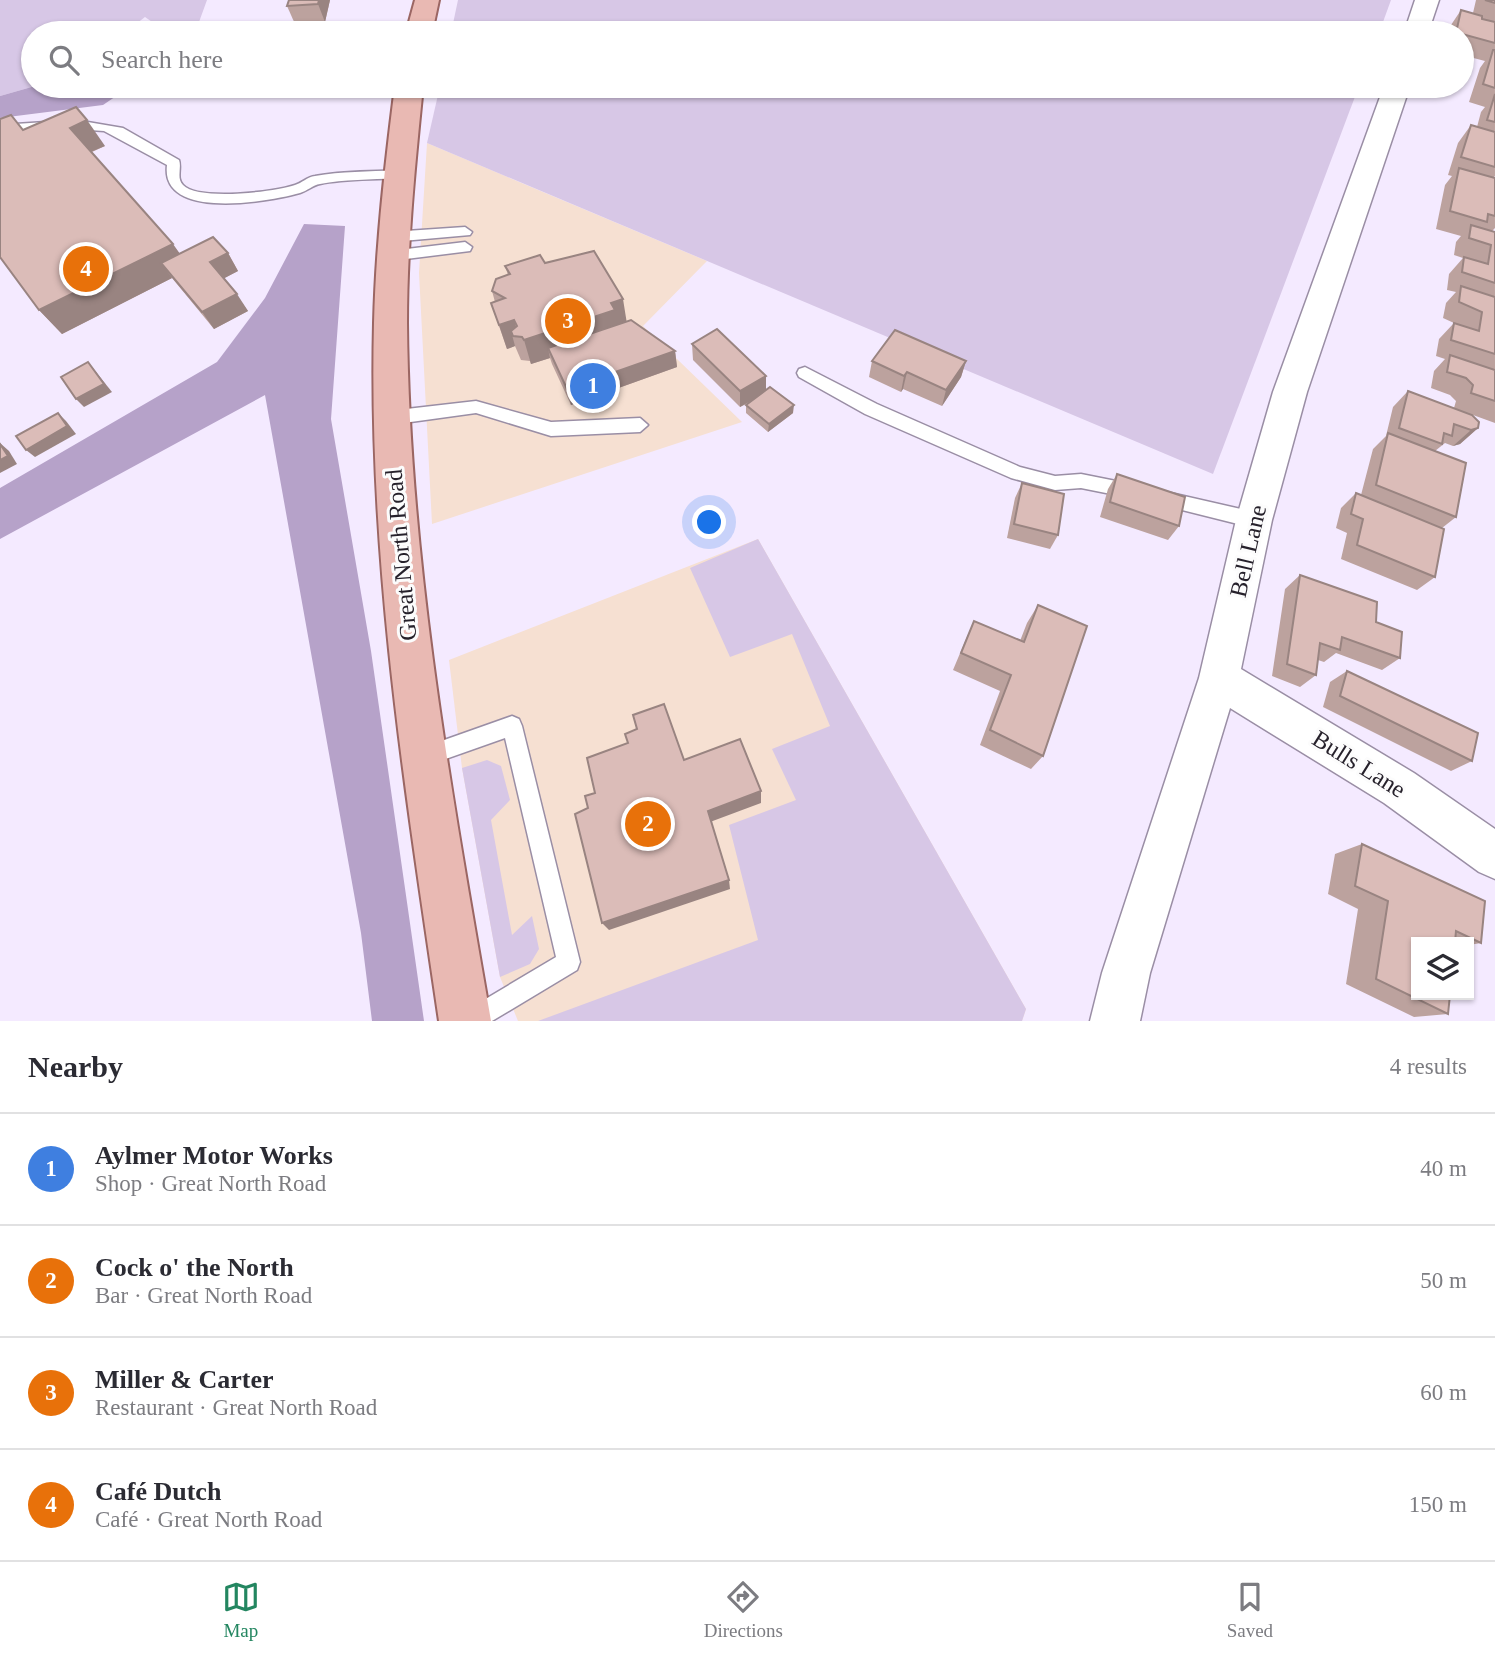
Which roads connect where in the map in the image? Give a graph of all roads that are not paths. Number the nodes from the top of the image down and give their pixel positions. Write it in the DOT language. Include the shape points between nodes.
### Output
graph roads {
  1 [pos="427,0"];
  2 [pos="1427,0"];
  3 [pos="422,21"];
  4 [pos="1420,21"];
  5 [pos="407,98"];
  6 [pos="1393,98"];
  7 [pos="0,129"];
  8 [pos="396,174"];
  9 [pos="465,240"];
  10 [pos="391,247"];
  11 [pos="805,373"];
  12 [pos="389,418"];
  13 [pos="640,425"];
  14 [pos="1254,520"];
  15 [pos="1219,678"];
  16 [pos="423,757"];
  17 [pos="1495,856"];
  18 [pos="467,1021"];
  19 [pos="1115,1021"];
  1 -- 3 [label="main road"];
  2 -- 4 [label="street"];
  5 -- 8 [label="main road, Great North Road"];
  6 -- 14 [label="street, Bell Lane" via="1313,322"];
  7 -- 8 [label="lane" via="89,125 116,130 154,156 174,163 176,186 195,198 299,189 314,180"];
  8 -- 10 [label="main road, Great North Road"];
  9 -- 10 [label="lane"];
  10 -- 12 [label="main road, Great North Road"];
  11 -- 14 [label="lane" via="871,409 1017,473 1055,483 1081,481"];
  12 -- 13 [label="lane" via="476,407 551,429"];
  12 -- 16 [label="main road, Great North Road" via="404,605"];
  14 -- 15 [label="street, Bell Lane"];
  15 -- 17 [label="street, Bulls Lane" via="1399,788"];
  15 -- 19 [label="street, Bell Lane"];
  16 -- 18 [label="main road, Great North Road"];
  16 -- 18 [label="lane" via="512,726 569,962"];
}
